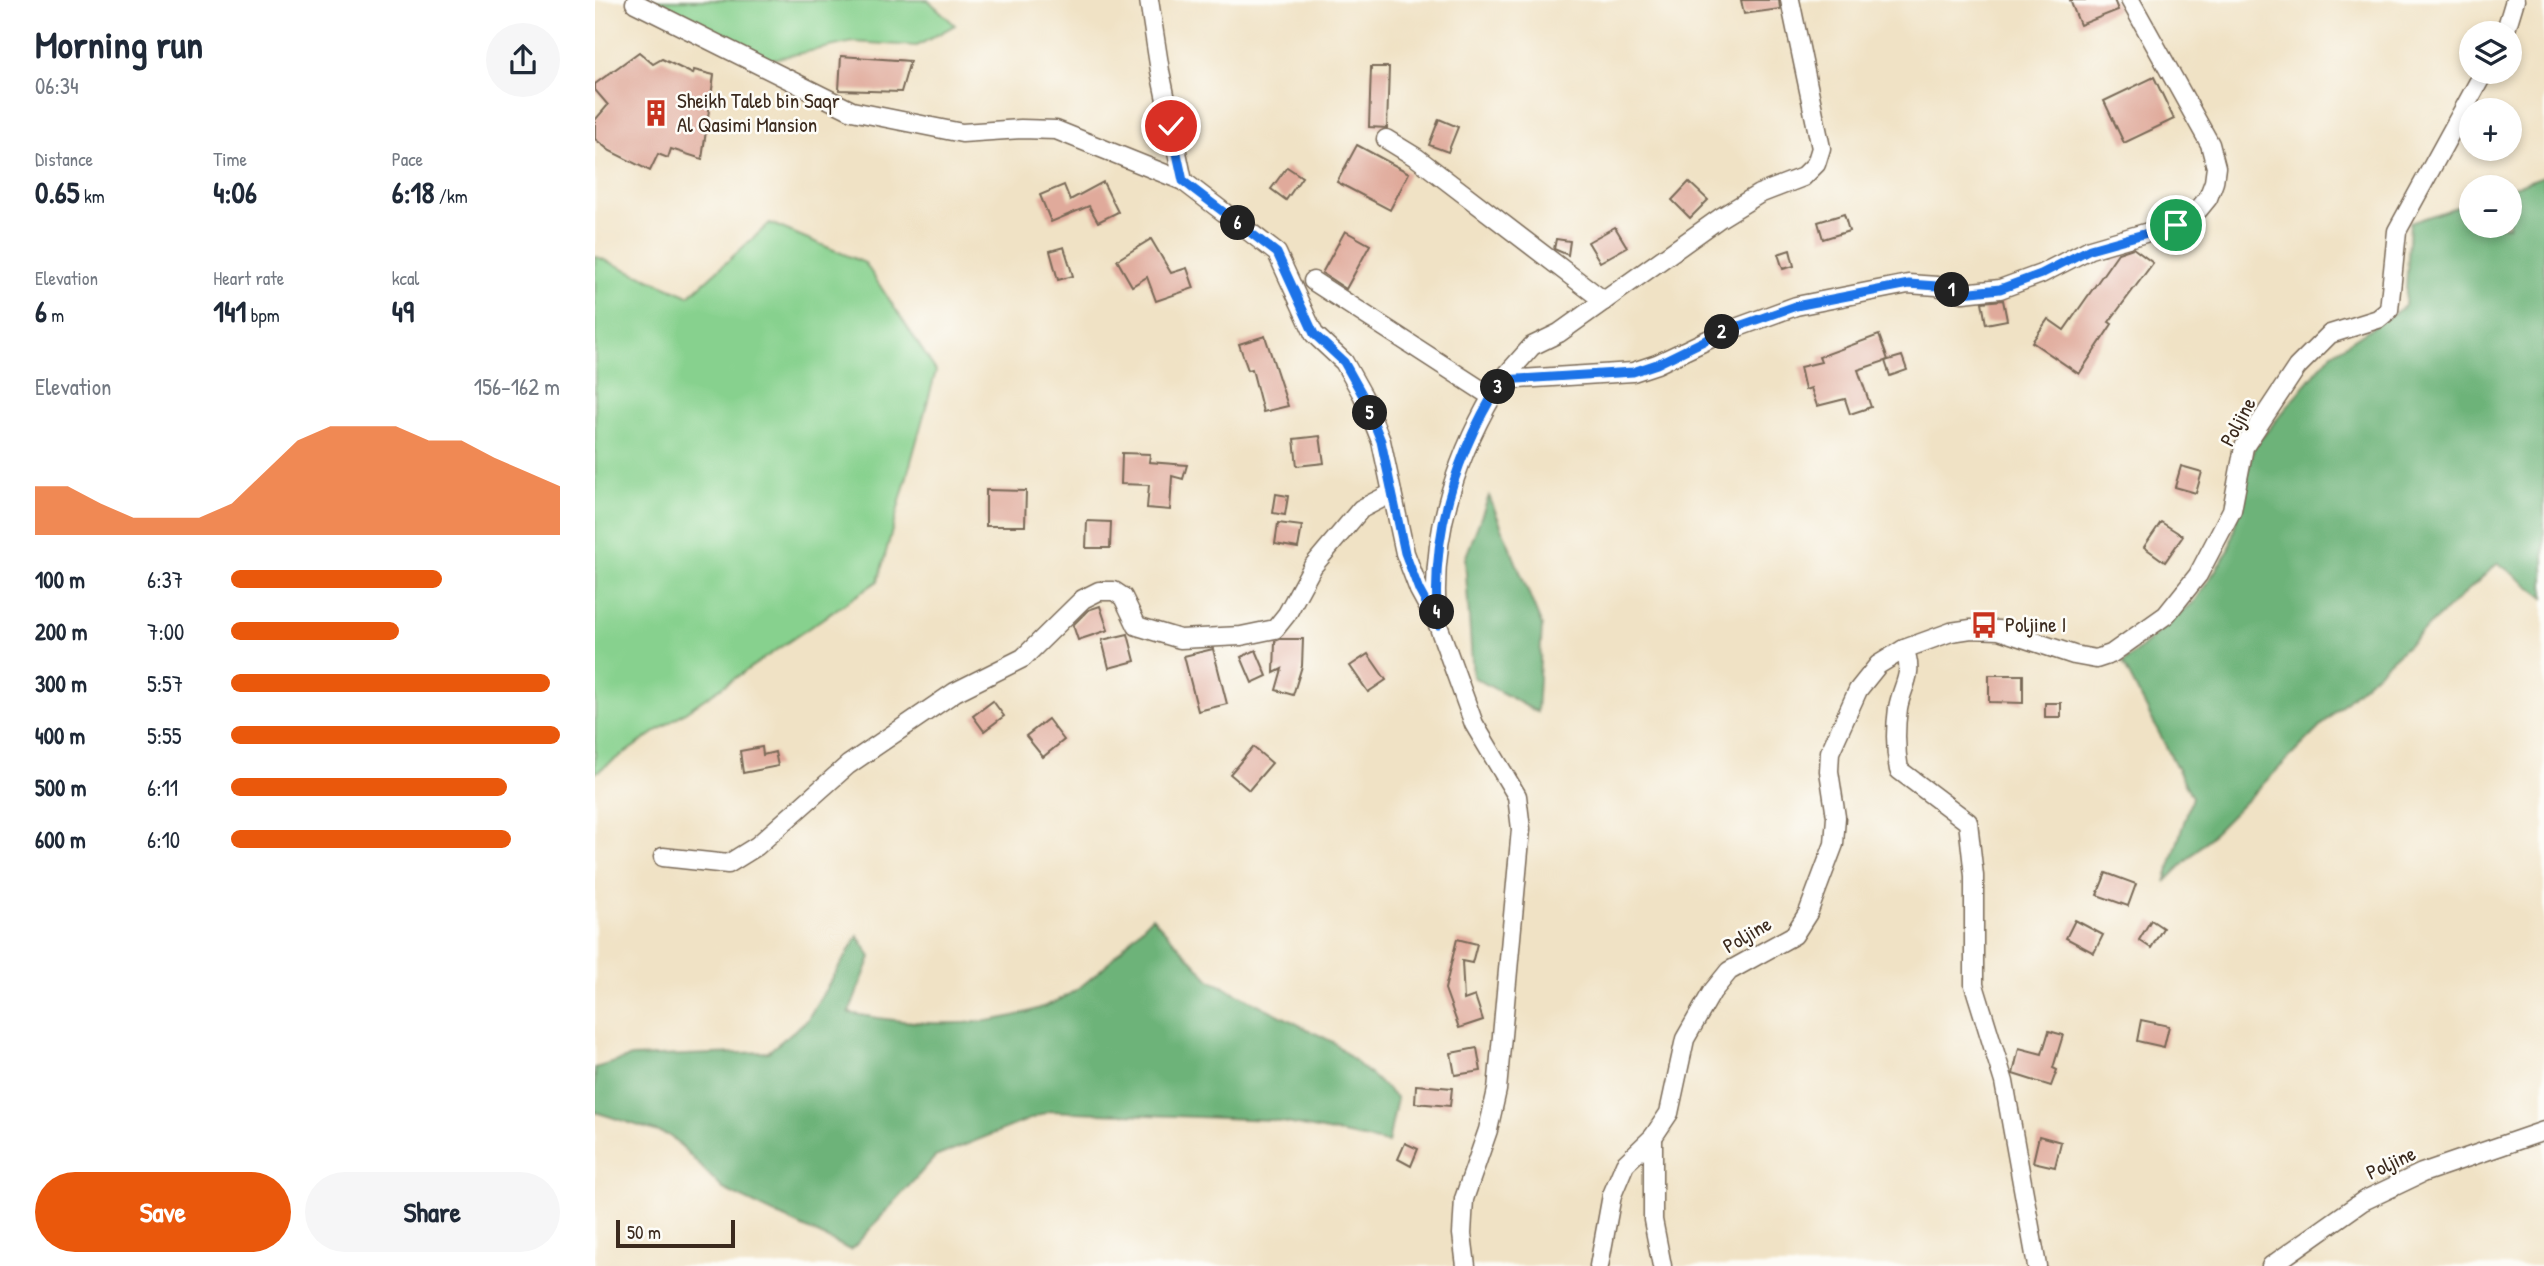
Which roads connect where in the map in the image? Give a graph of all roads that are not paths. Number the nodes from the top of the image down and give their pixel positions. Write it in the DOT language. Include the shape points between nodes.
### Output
graph roads {
  1 [pos="1149,0"];
  2 [pos="1790,0"];
  3 [pos="2130,0"];
  4 [pos="2515,0"];
  5 [pos="635,3"];
  6 [pos="2509,21"];
  7 [pos="2477,84"];
  8 [pos="1386,139"];
  9 [pos="1183,181"];
  10 [pos="1313,281"];
  11 [pos="1604,301"];
  12 [pos="1502,380"];
  13 [pos="1492,397"];
  14 [pos="1392,493"];
  15 [pos="1438,625"];
  16 [pos="1905,649"];
  17 [pos="663,857"];
  18 [pos="2544,1131"];
  19 [pos="1653,1137"];
  20 [pos="1466,1266"];
  21 [pos="1599,1266"];
  22 [pos="1662,1266"];
  23 [pos="2037,1266"];
  24 [pos="2271,1266"];
  1 -- 9 [label="street"];
  2 -- 11 [label="street" via="1821,148 1816,164 1803,177 1759,194 1720,218"];
  3 -- 12 [label="street" via="2210,144 2216,167 2208,198 2176,225 2090,249 2000,289 1963,293 1909,284 1796,306 1722,332 1633,372"];
  4 -- 6 [label="street"];
  5 -- 9 [label="street" via="852,111 962,133 1056,130"];
  7 -- 16 [label="street, Poljine" via="2397,231 2389,310 2378,319 2330,334 2297,366 2244,447 2232,510 2199,575 2167,615 2097,659 1999,630 1951,632"];
  8 -- 11 [label="street"];
  9 -- 14 [label="street" via="1277,253 1314,334 1344,362 1363,396 1381,441"];
  10 -- 13 [label="street"];
  11 -- 12 [label="street" via="1532,346"];
  12 -- 13 [label="street"];
  13 -- 15 [label="street" via="1451,486 1434,589"];
  14 -- 15 [label="street" via="1405,553"];
  14 -- 17 [label="street" via="1361,509 1313,566 1276,629 1180,639 1137,626 1123,597 1099,591 1083,599 1023,658 955,692 848,765 738,858 719,864"];
  15 -- 20 [label="street" via="1474,724 1517,796 1521,829 1497,1090 1464,1199"];
  16 -- 19 [label="street, Poljine" via="1878,665 1858,690 1830,752 1834,844 1808,913 1794,935 1729,971 1713,992 1685,1039 1669,1113"];
  16 -- 23 [label="street" via="1909,678 1898,705 1894,745 1899,770 1968,822 1974,876 1974,985 2004,1082"];
  18 -- 24 [label="street, Poljine" via="2422,1173 2363,1201"];
  19 -- 21 [label="street, Poljine" via="1625,1164 1612,1195"];
  19 -- 22 [label="street" via="1653,1220"];
}
